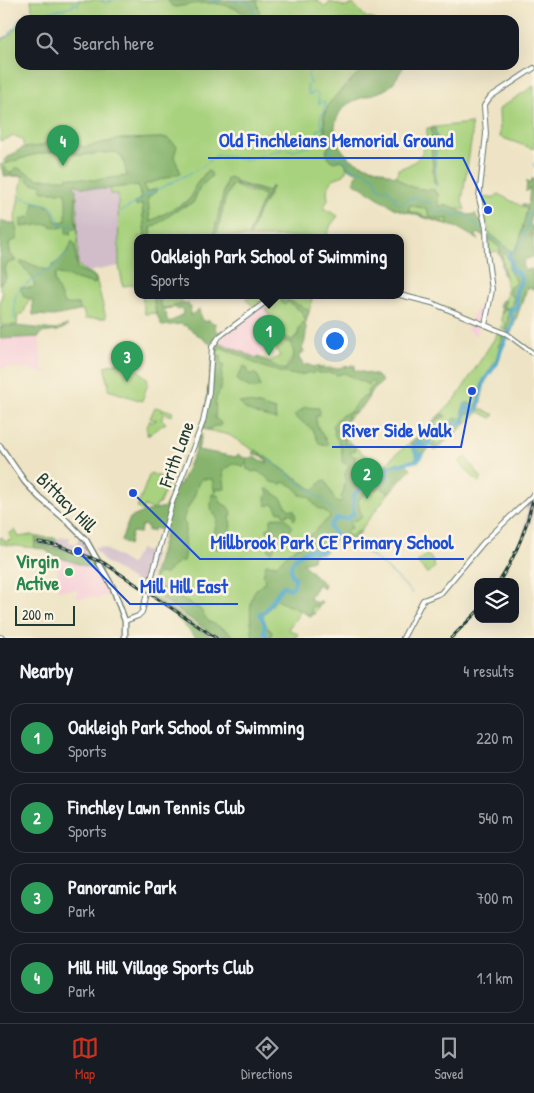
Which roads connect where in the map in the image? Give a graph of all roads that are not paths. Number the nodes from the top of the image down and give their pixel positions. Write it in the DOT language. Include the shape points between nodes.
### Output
graph roads {
  1 [pos="534,68"];
  2 [pos="404,296"];
  3 [pos="270,299"];
  4 [pos="485,325"];
  5 [pos="534,354"];
  6 [pos="0,446"];
  7 [pos="532,495"];
  8 [pos="125,621"];
  9 [pos="125,638"];
  10 [pos="403,638"];
  1 -- 4 [label="street" via="490,97 483,109 486,134 479,198 486,228 492,287"];
  2 -- 4 [label="street" via="432,303"];
  3 -- 8 [label="street, Frith Lane" via="215,342 203,422 172,503 142,612"];
  4 -- 5 [label="street" via="508,334"];
  6 -- 8 [label="main road, Bittacy Hill" via="38,497 86,540 113,588"];
  7 -- 10 [label="street" via="483,543 441,592 425,596"];
  8 -- 9 [label="main road, Bittacy Hill"];
}
